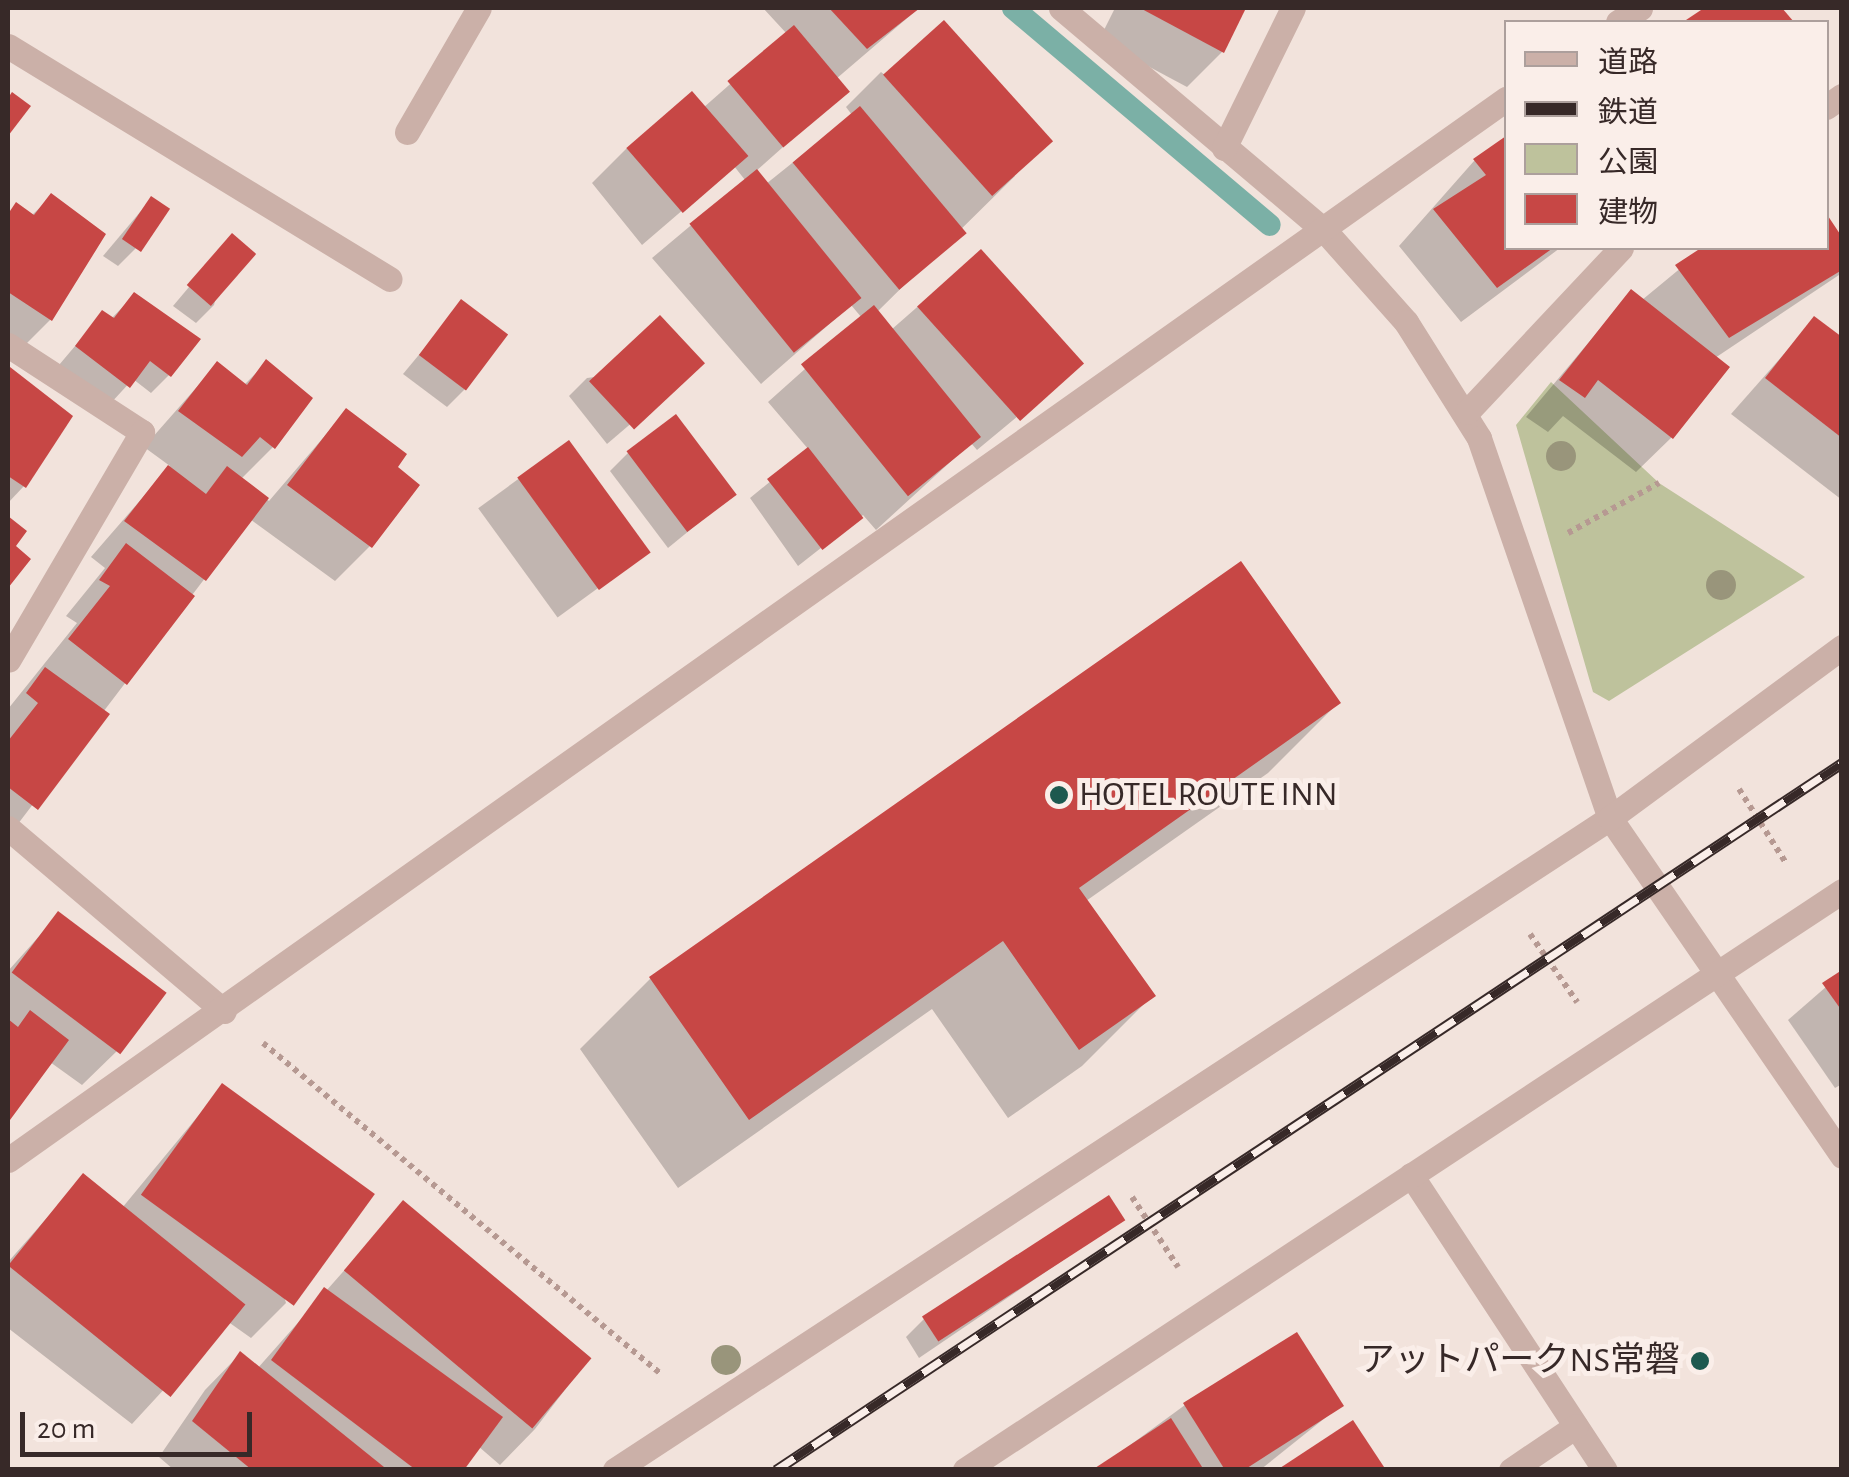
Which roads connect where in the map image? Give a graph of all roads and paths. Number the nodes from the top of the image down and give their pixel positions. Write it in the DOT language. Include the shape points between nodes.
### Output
graph roads {
  1 [pos="478,8"];
  2 [pos="1061,8"];
  3 [pos="1293,8"];
  4 [pos="8,46"];
  5 [pos="1504,101"];
  6 [pos="407,132"];
  7 [pos="1224,148"];
  8 [pos="1325,231"];
  9 [pos="1619,250"];
  10 [pos="390,279"];
  11 [pos="8,345"];
  12 [pos="1467,412"];
  13 [pos="1659,483"];
  14 [pos="1550,543"];
  15 [pos="1842,647"];
  16 [pos="8,660"];
  17 [pos="1731,776"];
  18 [pos="1610,818"];
  19 [pos="8,828"];
  20 [pos="1787,864"];
  21 [pos="1842,891"];
  22 [pos="1522,922"];
  23 [pos="1717,973"];
  24 [pos="224,1011"];
  25 [pos="1589,1020"];
  26 [pos="1842,1156"];
  27 [pos="8,1160"];
  28 [pos="1411,1175"];
  29 [pos="1120,1205"];
  30 [pos="1178,1267"];
  31 [pos="705,1409"];
  32 [pos="1576,1426"];
  33 [pos="616,1470"];
  34 [pos="964,1470"];
  35 [pos="1511,1470"];
  36 [pos="1605,1470"];
  1 -- 6 [label="street"];
  2 -- 7 [label="street"];
  3 -- 7 [label="street"];
  4 -- 10 [label="street"];
  5 -- 8 [label="street"];
  7 -- 8 [label="street"];
  8 -- 12 [label="street" via="1406,322"];
  8 -- 24 [label="street"];
  9 -- 12 [label="street"];
  11 -- 16 [label="street" via="142,432"];
  12 -- 18 [label="street"];
  13 -- 14 [label="path"];
  15 -- 18 [label="street"];
  17 -- 20 [label="path"];
  18 -- 23 [label="street"];
  18 -- 31 [label="street"];
  19 -- 24 [label="street"];
  21 -- 23 [label="street"];
  22 -- 25 [label="path"];
  23 -- 26 [label="street"];
  23 -- 28 [label="street"];
  24 -- 27 [label="street"];
  24 -- 31 [label="path"];
  28 -- 32 [label="street"];
  28 -- 34 [label="street"];
  29 -- 30 [label="path" via="1134,1196"];
  31 -- 33 [label="street"];
  32 -- 35 [label="street"];
  32 -- 36 [label="street"];
}
